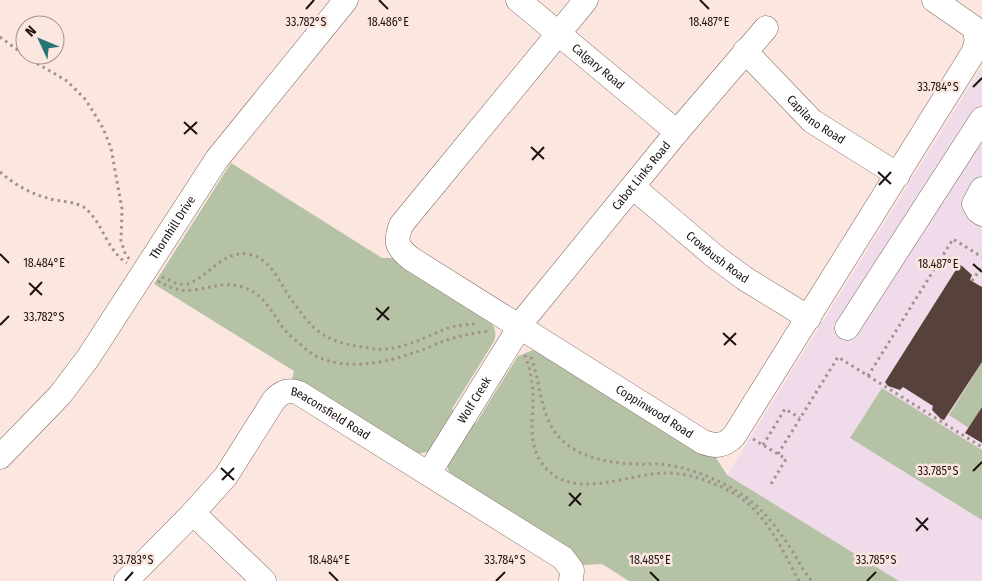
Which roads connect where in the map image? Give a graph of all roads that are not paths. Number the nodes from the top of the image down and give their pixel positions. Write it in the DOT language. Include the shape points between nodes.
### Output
graph roads {
  1 [pos="346,0"];
  2 [pos="518,0"];
  3 [pos="586,0"];
  4 [pos="934,0"];
  5 [pos="766,28"];
  6 [pos="558,34"];
  7 [pos="746,51"];
  8 [pos="982,118"];
  9 [pos="677,132"];
  10 [pos="898,175"];
  11 [pos="633,187"];
  12 [pos="982,189"];
  13 [pos="982,214"];
  14 [pos="809,318"];
  15 [pos="847,328"];
  16 [pos="511,333"];
  17 [pos="0,457"];
  18 [pos="429,473"];
  19 [pos="193,513"];
  20 [pos="126,581"];
  21 [pos="264,581"];
  22 [pos="571,581"];
  1 -- 17 [label="street, Thornhill Drive" via="228,144 73,379"];
  2 -- 6 [label="street, Calgary Road"];
  3 -- 6 [label="street, Coppinwood Road"];
  4 -- 10 [label="street, Coppinwood Road" via="973,27 977,44"];
  5 -- 7 [label="street, Cabot Links Road"];
  6 -- 9 [label="street, Calgary Road"];
  6 -- 16 [label="street, Coppinwood Road" via="401,224 397,237 398,245 410,258"];
  7 -- 9 [label="street, Cabot Links Road"];
  7 -- 10 [label="street, Capilano Road" via="812,121"];
  8 -- 15 [label="street"];
  9 -- 11 [label="street, Cabot Links Road"];
  10 -- 14 [label="street, Coppinwood Road"];
  11 -- 14 [label="street, Crowbush Road" via="713,255"];
  11 -- 16 [label="street, Cabot Links Road"];
  12 -- 13 [label="street" via="974,204"];
  14 -- 16 [label="street, Coppinwood Road" via="738,430 727,443 713,446"];
  16 -- 18 [label="street, Wolf Creek"];
  18 -- 19 [label="street, Beaconsfield Road" via="299,393 289,391 274,400 232,468"];
  18 -- 22 [label="street, Beaconsfield Road" via="563,558 572,570"];
  19 -- 20 [label="street, Beaconsfield Road"];
  19 -- 21 [label="street"];
}
